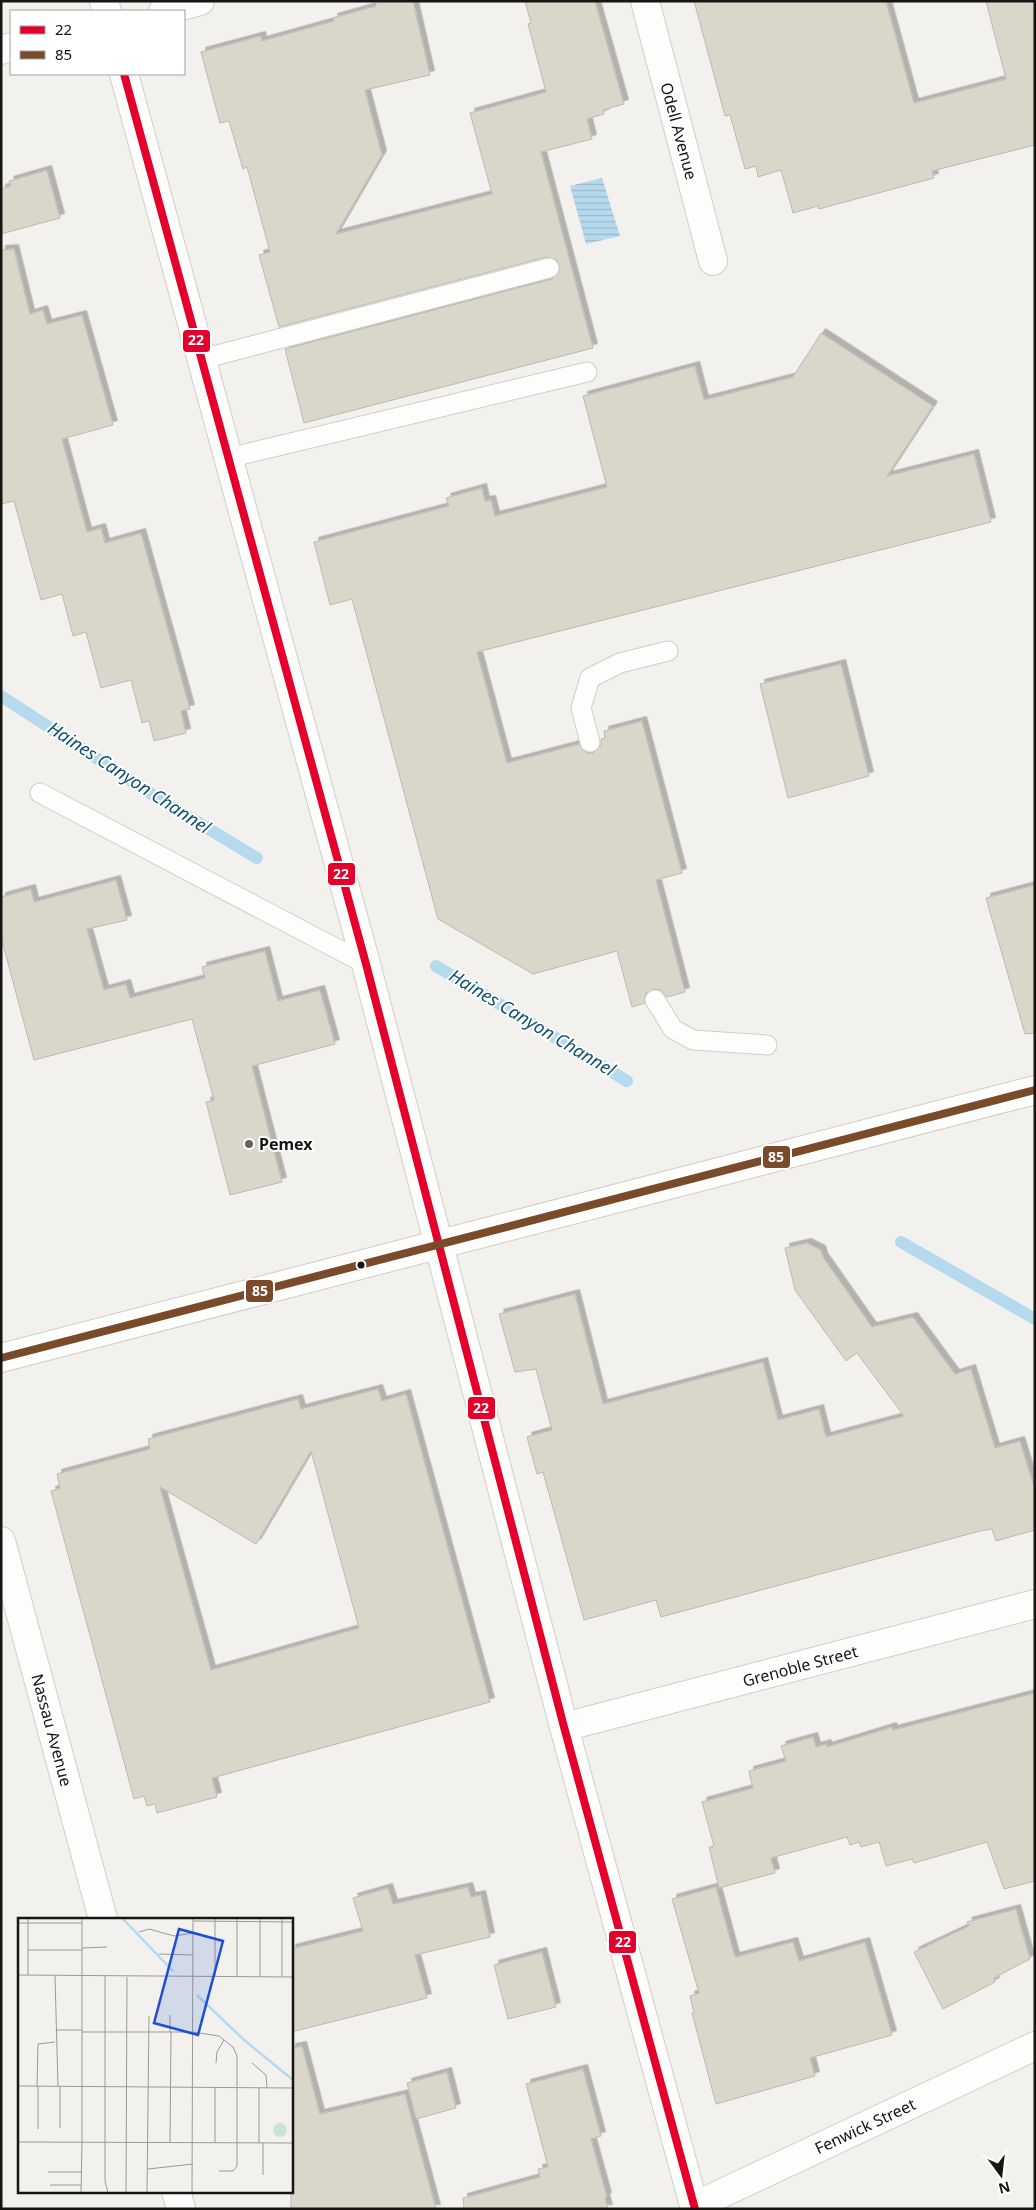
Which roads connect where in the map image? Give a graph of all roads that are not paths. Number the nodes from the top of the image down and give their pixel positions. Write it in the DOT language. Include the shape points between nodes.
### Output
graph roads {
  1 [pos="200,1"];
  2 [pos="645,1"];
  3 [pos="167,10"];
  4 [pos="124,75"];
  5 [pos="713,261"];
  6 [pos="548,268"];
  7 [pos="202,359"];
  8 [pos="587,372"];
  9 [pos="228,458"];
  10 [pos="668,650"];
  11 [pos="590,742"];
  12 [pos="40,793"];
  13 [pos="366,964"];
  14 [pos="655,1000"];
  15 [pos="767,1045"];
  16 [pos="1035,1090"];
  17 [pos="439,1245"];
  18 [pos="1,1358"];
  19 [pos="1,1541"];
  20 [pos="1035,1604"];
  21 [pos="564,1727"];
  22 [pos="103,1918"];
  23 [pos="1035,2046"];
  24 [pos="176,2192"];
  25 [pos="695,2207"];
  26 [pos="181,2209"];
  1 -- 3 [label="street"];
  2 -- 5 [label="street, Odell Avenue"];
  4 -- 7 [label="street"];
  6 -- 7 [label="lane"];
  7 -- 9 [label="street"];
  8 -- 9 [label="lane"];
  9 -- 13 [label="street"];
  10 -- 11 [label="lane" via="620,663 590,678 581,708"];
  12 -- 13 [label="lane"];
  13 -- 17 [label="street"];
  14 -- 15 [label="lane" via="673,1029 693,1040"];
  16 -- 17 [label="street"];
  17 -- 18 [label="street"];
  17 -- 21 [label="street"];
  19 -- 22 [label="street, Nassau Avenue"];
  20 -- 21 [label="street, Grenoble Street"];
  21 -- 25 [label="street"];
  23 -- 25 [label="street, Fenwick Street"];
  24 -- 26 [label="street"];
}
